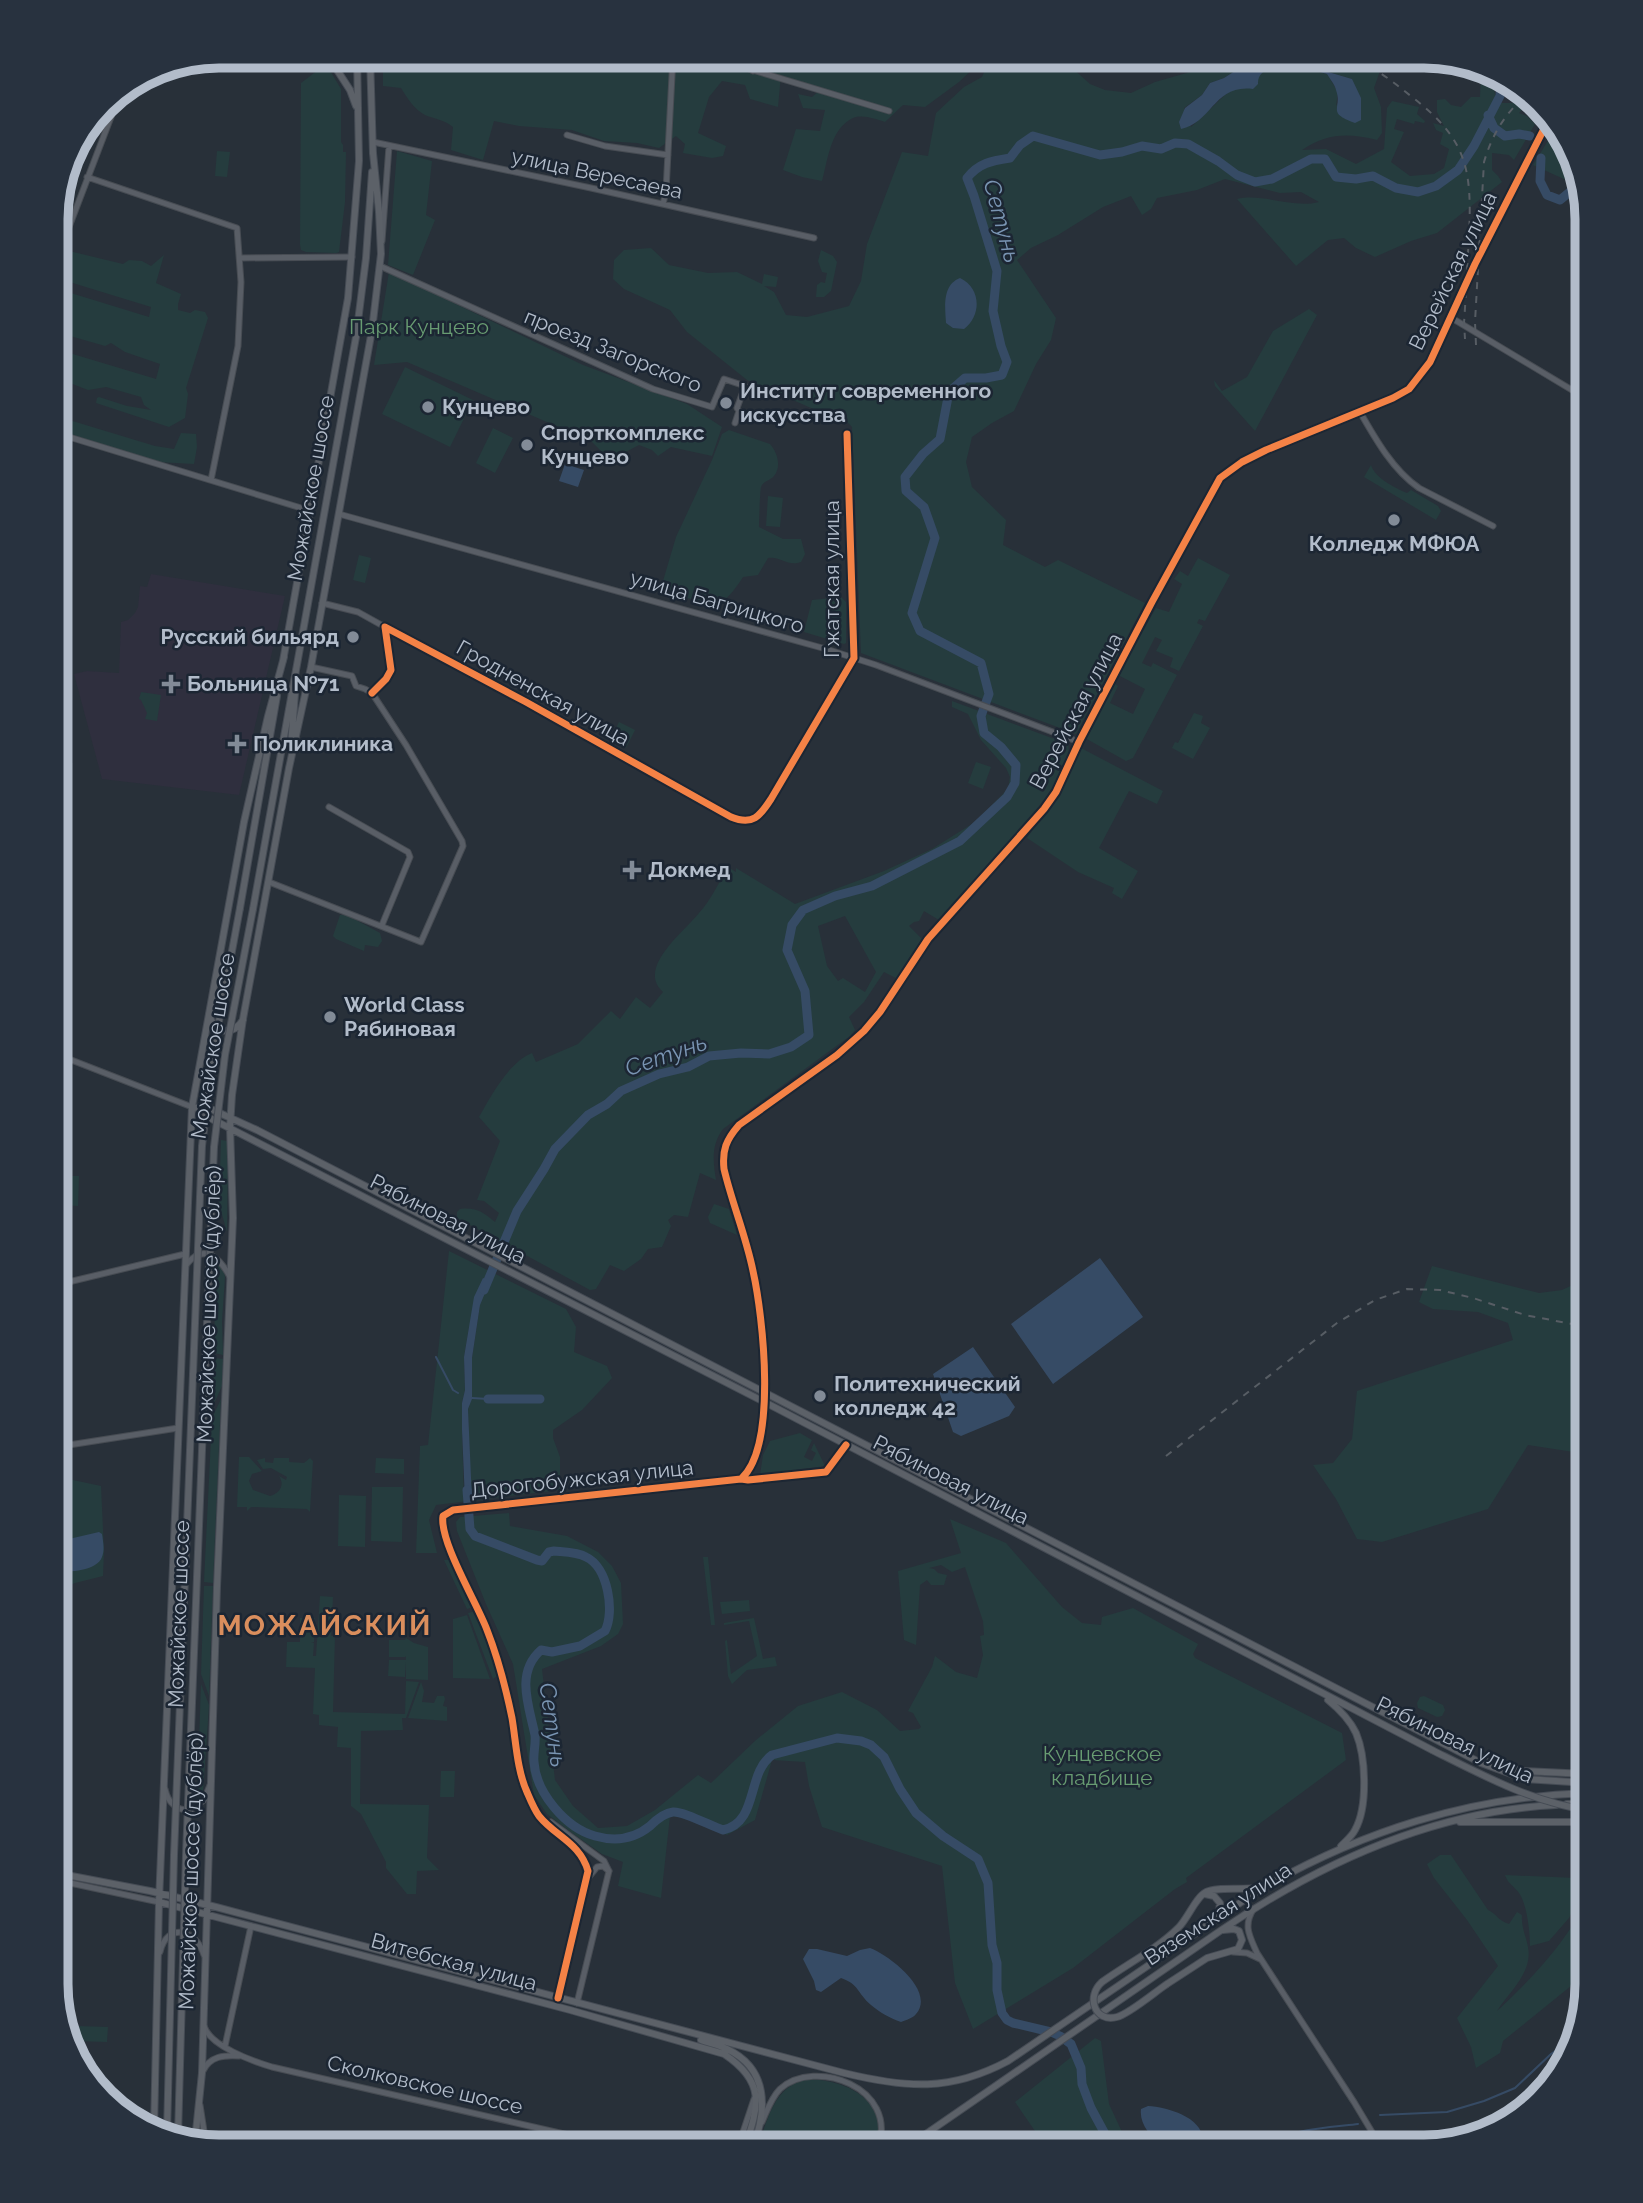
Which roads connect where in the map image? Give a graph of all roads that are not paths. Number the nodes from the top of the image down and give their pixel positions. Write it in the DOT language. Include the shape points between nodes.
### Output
graph roads {
  1 [pos="336,68"];
  2 [pos="357,68"];
  3 [pos="370,68"];
  4 [pos="672,68"];
  5 [pos="745,68"];
  6 [pos="753,71"];
  7 [pos="889,111"];
  8 [pos="112,114"];
  9 [pos="359,119"];
  10 [pos="1544,129"];
  11 [pos="567,135"];
  12 [pos="373,142"];
  13 [pos="389,146"];
  14 [pos="373,153"];
  15 [pos="668,155"];
  16 [pos="88,177"];
  17 [pos="663,204"];
  18 [pos="69,227"];
  19 [pos="814,238"];
  20 [pos="381,254"];
  21 [pos="352,257"];
  22 [pos="240,258"];
  23 [pos="380,265"];
  24 [pos="1450,317"];
  25 [pos="1575,392"];
  26 [pos="1360,412"];
  27 [pos="735,423"];
  28 [pos="847,434"];
  29 [pos="69,437"];
  30 [pos="211,480"];
  31 [pos="311,511"];
  32 [pos="339,514"];
  33 [pos="1493,526"];
  34 [pos="323,603"];
  35 [pos="385,626"];
  36 [pos="284,657"];
  37 [pos="854,658"];
  38 [pos="297,661"];
  39 [pos="311,667"];
  40 [pos="372,693"];
  41 [pos="1079,742"];
  42 [pos="289,768"];
  43 [pos="329,807"];
  44 [pos="751,820"];
  45 [pos="269,882"];
  46 [pos="382,925"];
  47 [pos="208,1012"];
  48 [pos="243,1019"];
  49 [pos="69,1059"];
  50 [pos="192,1107"];
  51 [pos="231,1117"];
  52 [pos="230,1127"];
  53 [pos="185,1254"];
  54 [pos="184,1268"];
  55 [pos="230,1277"];
  56 [pos="68,1281"];
  57 [pos="764,1394"];
  58 [pos="764,1402"];
  59 [pos="178,1428"];
  60 [pos="68,1445"];
  61 [pos="846,1445"];
  62 [pos="741,1479"];
  63 [pos="1316,1690"];
  64 [pos="1465,1754"];
  65 [pos="1575,1773"];
  66 [pos="1575,1782"];
  67 [pos="211,1783"];
  68 [pos="164,1786"];
  69 [pos="1575,1794"];
  70 [pos="532,1802"];
  71 [pos="1575,1804"];
  72 [pos="1575,1808"];
  73 [pos="1575,1822"];
  74 [pos="1445,1823"];
  75 [pos="1330,1853"];
  76 [pos="609,1871"];
  77 [pos="68,1876"];
  78 [pos="587,1881"];
  79 [pos="68,1883"];
  80 [pos="1268,1885"];
  81 [pos="160,1894"];
  82 [pos="1203,1894"];
  83 [pos="159,1902"];
  84 [pos="208,1905"];
  85 [pos="1255,1907"];
  86 [pos="207,1914"];
  87 [pos="1213,1920"];
  88 [pos="251,1926"];
  89 [pos="1247,1927"];
  90 [pos="1220,1931"];
  91 [pos="1239,1931"];
  92 [pos="1245,1938"];
  93 [pos="1236,1950"];
  94 [pos="1257,1953"];
  95 [pos="159,1956"];
  96 [pos="206,1961"];
  97 [pos="1262,1962"];
  98 [pos="558,1998"];
  99 [pos="577,2003"];
  100 [pos="204,2023"];
  101 [pos="654,2024"];
  102 [pos="225,2046"];
  103 [pos="246,2057"];
  104 [pos="202,2073"];
  105 [pos="755,2089"];
  106 [pos="200,2105"];
  107 [pos="154,2120"];
  108 [pos="167,2125"];
  109 [pos="761,2125"];
  110 [pos="178,2129"];
  111 [pos="196,2133"];
  112 [pos="204,2133"];
  113 [pos="575,2135"];
  114 [pos="742,2135"];
  115 [pos="750,2135"];
  116 [pos="757,2135"];
  117 [pos="881,2135"];
  118 [pos="924,2135"];
  119 [pos="1374,2135"];
  1 -- 9 [label="main road" via="350,90"];
  2 -- 9 [label="main road, Можайское шоссе"];
  3 -- 12 [label="main road, Можайское шоссе"];
  4 -- 15 [label="street"];
  5 -- 6 [label="street"];
  6 -- 7 [label="street"];
  8 -- 16 [label="street"];
  9 -- 21 [label="main road, Можайское шоссе"];
  10 -- 24 [label="street, Верейская улица"];
  11 -- 15 [label="street"];
  12 -- 13 [label="street, улица Вересаева"];
  12 -- 14 [label="main road, Можайское шоссе"];
  13 -- 17 [label="street, улица Вересаева"];
  13 -- 20 [label="street, Можайское шоссе (дублёр)"];
  14 -- 20 [label="main road"];
  14 -- 38 [label="main road, Можайское шоссе" via="356,337"];
  15 -- 17 [label="street"];
  16 -- 18 [label="street"];
  16 -- 22 [label="street" via="237,228"];
  17 -- 19 [label="street, улица Вересаева"];
  20 -- 23 [label="main road, Можайское шоссе (дублёр)"];
  21 -- 22 [label="street"];
  21 -- 31 [label="main road, Можайское шоссе"];
  22 -- 30 [label="street" via="238,346"];
  23 -- 27 [label="street, проезд Загорского" via="685,400 712,407 724,379 745,386"];
  23 -- 32 [label="main road, Можайское шоссе (дублёр)"];
  24 -- 25 [label="street"];
  24 -- 26 [label="street, Верейская улица" via="1430,362 1409,389"];
  26 -- 33 [label="street" via="1410,482"];
  26 -- 41 [label="street, Верейская улица" via="1266,450 1220,478"];
  28 -- 37 [label="street, Гжатская улица"];
  29 -- 30 [label="street"];
  30 -- 31 [label="street"];
  31 -- 36 [label="main road, Можайское шоссе"];
  32 -- 34 [label="main road, Можайское шоссе (дублёр)"];
  32 -- 37 [label="street, улица Багрицкого"];
  34 -- 35 [label="street, Гродненская улица" via="358,612"];
  34 -- 39 [label="main road, Можайское шоссе (дублёр)"];
  35 -- 40 [label="street" via="391,670"];
  35 -- 44 [label="street, Гродненская улица" via="731,817"];
  36 -- 47 [label="main road, Можайское шоссе (дублёр)" via="249,800"];
  36 -- 108 [label="main road, Можайское шоссе, bridge" via="213,1053 202,1146"];
  37 -- 41 [label="street, улица Багрицкого"];
  37 -- 44 [label="street, Гжатская улица" via="760,815"];
  38 -- 42 [label="main road"];
  38 -- 110 [label="main road, Можайское шоссе, bridge" via="225,1055 214,1147"];
  39 -- 40 [label="street" via="352,676 356,687"];
  39 -- 42 [label="main road, Можайское шоссе (дублёр)"];
  40 -- 46 [label="street" via="463,846 421,942"];
  41 -- 57 [label="street, Верейская улица" via="1044,809 928,939 864,1031 727,1138 722,1153 724,1169 754,1273"];
  42 -- 45 [label="main road, Можайское шоссе (дублёр)"];
  43 -- 46 [label="street" via="408,852 410,857"];
  45 -- 46 [label="street"];
  45 -- 48 [label="main road, Можайское шоссе (дублёр)"];
  47 -- 48 [label="main road" via="215,1028 222,1031 236,1029"];
  47 -- 50 [label="main road, Можайское шоссе (дублёр)"];
  48 -- 51 [label="main road, Можайское шоссе (дублёр)"];
  49 -- 50 [label="street"];
  50 -- 51 [label="main road, Рябиновая улица"];
  50 -- 52 [label="main road, Рябиновая улица"];
  50 -- 53 [label="main road, Можайское шоссе (дублёр)"];
  51 -- 52 [label="main road, Можайское шоссе (дублёр)"];
  51 -- 57 [label="main road, Рябиновая улица"];
  52 -- 55 [label="main road, Можайское шоссе (дублёр)"];
  52 -- 58 [label="main road, Рябиновая улица"];
  53 -- 54 [label="main road, Можайское шоссе (дублёр)"];
  53 -- 56 [label="street"];
  54 -- 55 [label="street" via="192,1257 208,1254 219,1260"];
  54 -- 59 [label="main road, Можайское шоссе (дублёр)"];
  55 -- 67 [label="main road, Можайское шоссе (дублёр)"];
  57 -- 58 [label="street, Верейская улица"];
  57 -- 64 [label="main road, Рябиновая улица"];
  58 -- 61 [label="main road, Рябиновая улица"];
  58 -- 62 [label="street, Верейская улица" via="760,1439 752,1464"];
  59 -- 60 [label="street"];
  59 -- 68 [label="main road, Можайское шоссе (дублёр)"];
  61 -- 62 [label="street, Дорогобужская улица" via="826,1472"];
  61 -- 63 [label="main road, Рябиновая улица"];
  62 -- 70 [label="street, Дорогобужская улица" via="461,1510 443,1516 454,1558 487,1630 511,1715 523,1782"];
  63 -- 72 [label="main road, Рябиновая улица, bridge" via="1528,1796"];
  63 -- 75 [label="main road" via="1345,1716 1355,1731 1362,1758 1359,1821 1354,1832"];
  64 -- 65 [label="main road" via="1522,1771"];
  64 -- 66 [label="main road, Рябиновая улица" via="1525,1779"];
  67 -- 68 [label="street" via="204,1800 191,1810 170,1802"];
  67 -- 84 [label="main road, Можайское шоссе (дублёр)"];
  68 -- 81 [label="main road, Можайское шоссе (дублёр)"];
  69 -- 75 [label="main road, Вяземская улица" via="1455,1810 1383,1831"];
  70 -- 76 [label="street, Дорогобужская улица" via="548,1820 604,1861"];
  70 -- 78 [label="street, Дорогобужская улица" via="538,1814 580,1852"];
  71 -- 74 [label="main road, Вяземская улица" via="1499,1811"];
  73 -- 74 [label="main road"];
  74 -- 85 [label="main road, Вяземская улица" via="1340,1860"];
  75 -- 80 [label="main road, Вяземская улица"];
  76 -- 78 [label="street" via="597,1867"];
  76 -- 99 [label="street"];
  77 -- 81 [label="main road, Витебская улица"];
  78 -- 98 [label="street"];
  79 -- 83 [label="street"];
  80 -- 82 [label="main road"];
  80 -- 87 [label="main road, Вяземская улица"];
  81 -- 83 [label="main road, Можайское шоссе (дублёр)"];
  81 -- 84 [label="main road, Витебская улица"];
  82 -- 87 [label="main road" via="1220,1903"];
  82 -- 93 [label="main road, bridge" via="1170,1935 1095,1989 1093,2002 1100,2014 1122,2015 1207,1958"];
  83 -- 86 [label="main road, Витебская улица"];
  83 -- 95 [label="main road, Можайское шоссе (дублёр)"];
  84 -- 86 [label="main road, Можайское шоссе (дублёр)"];
  84 -- 98 [label="main road, Витебская улица"];
  85 -- 89 [label="street"];
  85 -- 90 [label="main road, Вяземская улица"];
  86 -- 88 [label="main road, Витебская улица"];
  86 -- 96 [label="main road, Можайское шоссе (дублёр)"];
  87 -- 101 [label="main road, Вяземская улица" via="1008,2061 963,2080 883,2082"];
  88 -- 102 [label="street"];
  88 -- 105 [label="main road, Витебская улица" via="724,2053 743,2069"];
  89 -- 92 [label="street"];
  89 -- 94 [label="street"];
  90 -- 91 [label="main road"];
  90 -- 118 [label="main road, Вяземская улица"];
  91 -- 92 [label="street"];
  91 -- 93 [label="main road" via="1242,1937"];
  92 -- 93 [label="street"];
  92 -- 94 [label="street"];
  93 -- 94 [label="street"];
  93 -- 97 [label="street"];
  94 -- 97 [label="street"];
  95 -- 96 [label="street" via="165,1938 179,1932 201,1944"];
  95 -- 107 [label="main road, Можайское шоссе (дублёр)"];
  96 -- 100 [label="main road, Можайское шоссе (дублёр)"];
  97 -- 119 [label="street"];
  98 -- 99 [label="main road, Витебская улица"];
  99 -- 101 [label="main road, Витебская улица"];
  100 -- 102 [label="street, Сколковское шоссе" via="208,2035"];
  100 -- 104 [label="main road, Можайское шоссе (дублёр)"];
  101 -- 109 [label="main road" via="728,2049 744,2061 760,2084"];
  102 -- 103 [label="street, Сколковское шоссе"];
  103 -- 104 [label="street, Сколковское шоссе" via="215,2059"];
  103 -- 113 [label="street, Сколковское шоссе" via="272,2067"];
  104 -- 106 [label="main road, Можайское шоссе (дублёр)"];
  105 -- 114 [label="street"];
  105 -- 115 [label="main road" via="756,2114"];
  106 -- 111 [label="main road, Можайское шоссе (дублёр)"];
  106 -- 112 [label="street"];
  109 -- 116 [label="main road"];
  109 -- 117 [label="street" via="783,2087 800,2078 818,2077 854,2086 873,2101 882,2122"];
}
